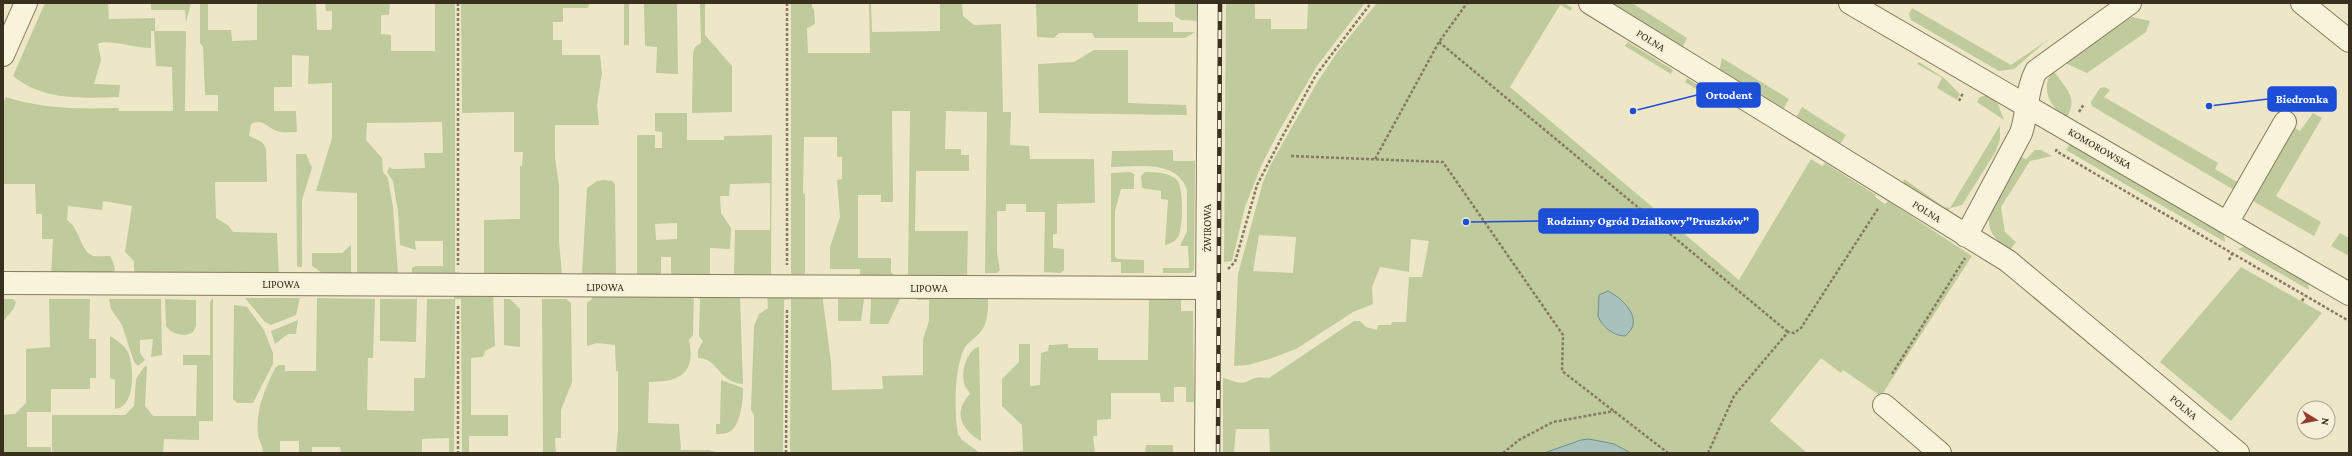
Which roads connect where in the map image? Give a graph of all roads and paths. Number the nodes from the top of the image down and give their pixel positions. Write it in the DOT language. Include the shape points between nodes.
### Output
graph roads {
  1 [pos="26,3"];
  2 [pos="458,3"];
  3 [pos="787,3"];
  4 [pos="1209,3"];
  5 [pos="1371,3"];
  6 [pos="1467,3"];
  7 [pos="1590,3"];
  8 [pos="1850,3"];
  9 [pos="2130,3"];
  10 [pos="2302,3"];
  11 [pos="2349,41"];
  12 [pos="1439,42"];
  13 [pos="3,55"];
  14 [pos="1963,93"];
  15 [pos="1959,101"];
  16 [pos="2027,106"];
  17 [pos="2285,122"];
  18 [pos="2059,145"];
  19 [pos="1291,156"];
  20 [pos="1375,159"];
  21 [pos="1882,202"];
  22 [pos="2228,223"];
  23 [pos="1967,245"];
  24 [pos="2232,254"];
  25 [pos="2229,260"];
  26 [pos="1207,282"];
  27 [pos="3,283"];
  28 [pos="458,286"];
  29 [pos="788,287"];
  30 [pos="2349,294"];
  31 [pos="2305,296"];
  32 [pos="2302,301"];
  33 [pos="2349,321"];
  34 [pos="1788,332"];
  35 [pos="1892,374"];
  36 [pos="1884,406"];
  37 [pos="1614,411"];
  38 [pos="458,453"];
  39 [pos="786,453"];
  40 [pos="1206,453"];
  41 [pos="1503,453"];
  42 [pos="1668,453"];
  43 [pos="1708,453"];
  44 [pos="1940,453"];
  45 [pos="2238,453"];
  1 -- 13 [label="street"];
  2 -- 28 [label="path"];
  3 -- 29 [label="path"];
  4 -- 26 [label="street, ŻWIROWA"];
  5 -- 26 [label="path" via="1316,74 1281,139 1257,185 1235,262"];
  6 -- 12 [label="path"];
  7 -- 23 [label="street, POLNA"];
  8 -- 16 [label="street, KOMOROWSKA"];
  9 -- 16 [label="street" via="2039,68 2030,84"];
  10 -- 11 [label="street"];
  12 -- 20 [label="path"];
  12 -- 34 [label="path"];
  14 -- 15 [label="path"];
  16 -- 22 [label="street, KOMOROWSKA"];
  16 -- 23 [label="street" via="2020,133"];
  17 -- 22 [label="street"];
  18 -- 24 [label="path" via="2056,151"];
  19 -- 20 [label="path"];
  20 -- 37 [label="path" via="1443,162 1563,335 1562,371"];
  21 -- 34 [label="path" via="1801,328 1794,333"];
  22 -- 30 [label="street, KOMOROWSKA"];
  23 -- 35 [label="path"];
  23 -- 45 [label="street, POLNA" via="2025,273"];
  24 -- 25 [label="path"];
  24 -- 31 [label="path"];
  26 -- 29 [label="street, LIPOWA"];
  26 -- 40 [label="street, ŻWIROWA"];
  27 -- 28 [label="street, LIPOWA"];
  28 -- 29 [label="street, LIPOWA"];
  28 -- 38 [label="path"];
  29 -- 39 [label="path"];
  31 -- 32 [label="path"];
  31 -- 33 [label="path"];
  34 -- 43 [label="path" via="1734,396"];
  36 -- 44 [label="street"];
  37 -- 41 [label="path" via="1553,422 1519,440"];
  37 -- 42 [label="path"];
}
